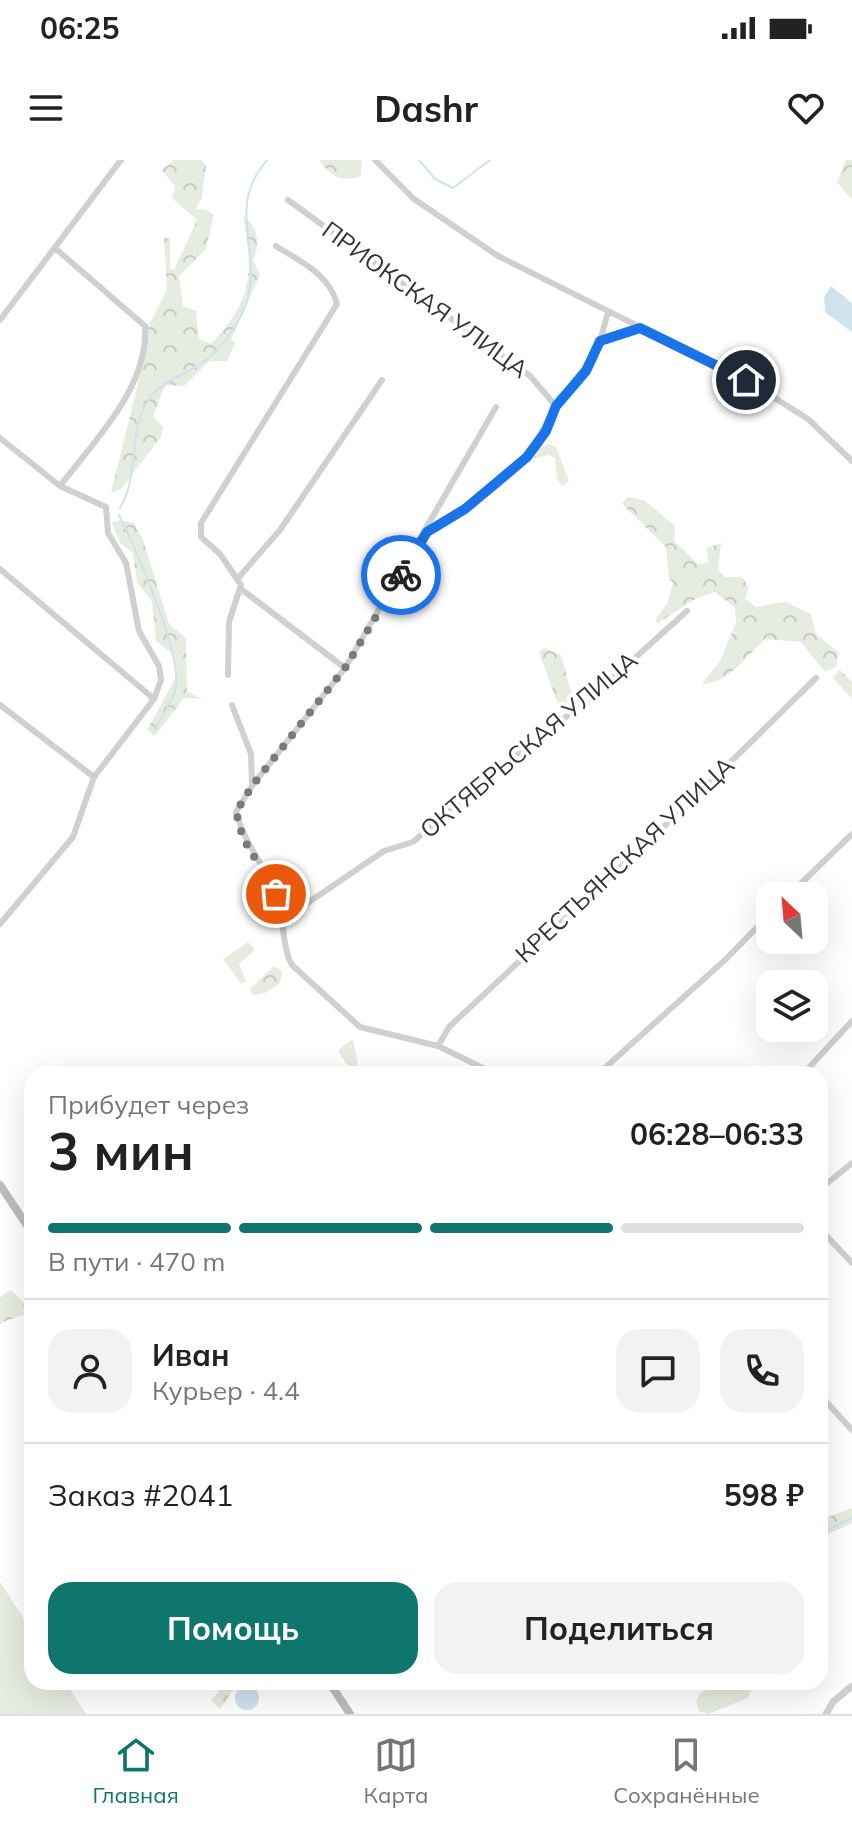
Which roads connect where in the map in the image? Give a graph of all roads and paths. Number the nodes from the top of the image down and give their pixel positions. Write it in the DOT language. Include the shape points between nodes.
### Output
graph roads {
  1 [pos="121,160"];
  2 [pos="375,160"];
  3 [pos="288,200"];
  4 [pos="276,246"];
  5 [pos="56,249"];
  6 [pos="608,312"];
  7 [pos="0,320"];
  8 [pos="640,328"];
  9 [pos="600,341"];
  10 [pos="382,380"];
  11 [pos="556,406"];
  12 [pos="496,407"];
  13 [pos="0,438"];
  14 [pos="852,461"];
  15 [pos="60,486"];
  16 [pos="427,532"];
  17 [pos="0,569"];
  18 [pos="239,577"];
  19 [pos="241,589"];
  20 [pos="687,611"];
  21 [pos="345,668"];
  22 [pos="228,675"];
  23 [pos="816,678"];
  24 [pos="154,699"];
  25 [pos="0,705"];
  26 [pos="232,705"];
  27 [pos="94,777"];
  28 [pos="252,786"];
  29 [pos="852,834"];
  30 [pos="802,882"];
  31 [pos="284,919"];
  32 [pos="0,924"];
  33 [pos="756,928"];
  34 [pos="852,1021"];
  35 [pos="438,1046"];
  36 [pos="479,1066"];
  37 [pos="607,1066"];
  38 [pos="810,1066"];
  39 [pos="852,1163"];
  40 [pos="828,1182"];
  41 [pos="0,1185"];
  42 [pos="24,1221"];
  43 [pos="828,1238"];
  44 [pos="852,1263"];
  45 [pos="828,1404"];
  46 [pos="852,1430"];
  47 [pos="852,1686"];
  48 [pos="334,1690"];
  49 [pos="350,1714"];
  50 [pos="826,1714"];
  1 -- 5 [label="street"];
  2 -- 6 [label="street" via="414,199 498,256"];
  3 -- 11 [label="street, ПРИОКСКАЯ УЛИЦА" via="530,376"];
  4 -- 18 [label="street" via="318,273 337,304 201,523 201,537"];
  5 -- 7 [label="street"];
  5 -- 15 [label="street" via="139,318 146,342 142,364 117,411"];
  6 -- 8 [label="street"];
  6 -- 9 [label="street"];
  8 -- 9 [label="street"];
  8 -- 14 [label="street" via="746,380 808,419"];
  9 -- 11 [label="street" via="586,371"];
  10 -- 18 [label="street" via="280,530"];
  11 -- 16 [label="street" via="527,457 465,509"];
  12 -- 16 [label="street"];
  13 -- 15 [label="street"];
  15 -- 24 [label="street" via="106,507 108,533 126,563 139,631 159,666 161,680"];
  16 -- 21 [label="street"];
  17 -- 24 [label="street"];
  18 -- 19 [label="street"];
  19 -- 21 [label="street"];
  19 -- 22 [label="street" via="229,622"];
  20 -- 31 [label="street, ОКТЯБРЬСКАЯ УЛИЦА" via="595,694 413,842 384,851"];
  21 -- 28 [label="street"];
  23 -- 35 [label="street, КРЕСТЬЯНСКАЯ УЛИЦА" via="449,1027"];
  24 -- 27 [label="street"];
  25 -- 27 [label="street"];
  26 -- 28 [label="street" via="251,754"];
  27 -- 32 [label="street" via="73,837"];
  28 -- 31 [label="street" via="236,812 243,838 276,894"];
  29 -- 30 [label="street"];
  31 -- 35 [label="street" via="286,954 292,965 360,1027"];
  33 -- 37 [label="street"];
  34 -- 38 [label="street"];
  35 -- 36 [label="street"];
  39 -- 40 [label="street"];
  41 -- 42 [label="main road"];
  43 -- 44 [label="street"];
  45 -- 46 [label="street"];
  47 -- 50 [label="street"];
  48 -- 49 [label="main road"];
}
